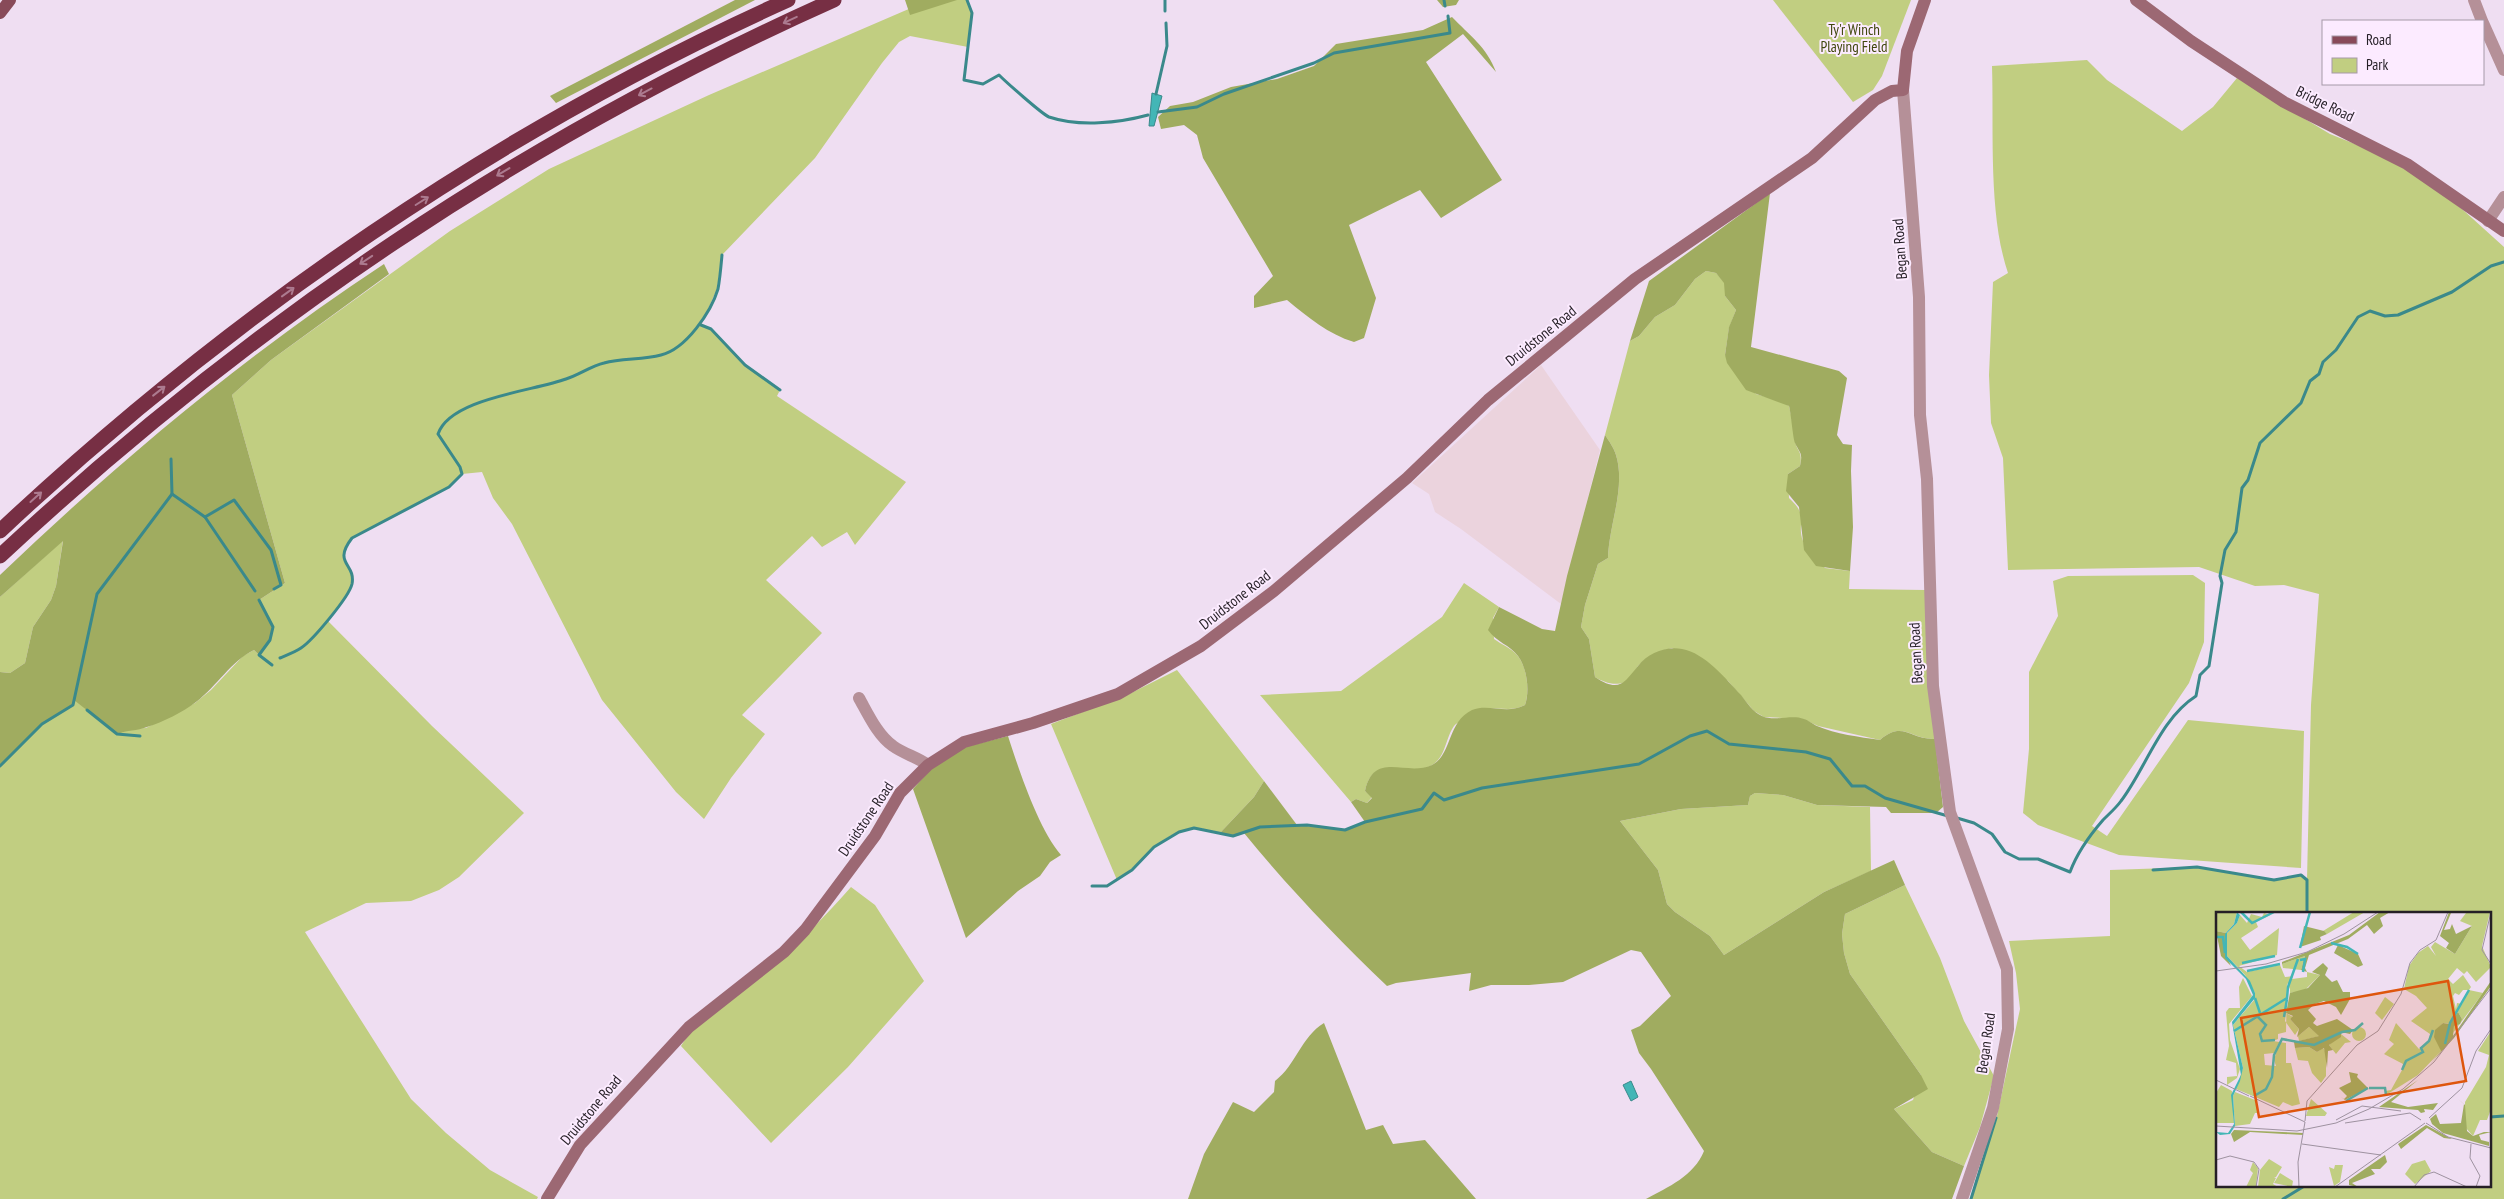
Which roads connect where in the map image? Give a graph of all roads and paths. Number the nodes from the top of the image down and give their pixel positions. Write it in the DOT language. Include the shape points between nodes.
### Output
graph roads {
  1 [pos="10,0"];
  2 [pos="788,0"];
  3 [pos="834,0"];
  4 [pos="1925,0"];
  5 [pos="2136,0"];
  6 [pos="2474,0"];
  7 [pos="0,13"];
  8 [pos="2481,20"];
  9 [pos="2484,26"];
  10 [pos="2504,70"];
  11 [pos="1903,90"];
  12 [pos="2504,197"];
  13 [pos="2488,222"];
  14 [pos="2504,231"];
  15 [pos="0,531"];
  16 [pos="0,556"];
  17 [pos="859,698"];
  18 [pos="928,765"];
  19 [pos="548,1199"];
  20 [pos="1962,1199"];
  1 -- 7 [label="main road"];
  15 -- 2 [label="highway, one-way" via="145,402 254,317 382,227 576,107"];
  3 -- 16 [label="highway, one-way" via="718,54 609,111 398,238 205,378 93,471"];
  4 -- 11 [label="street" via="1908,51"];
  5 -- 13 [label="street, Bridge Road" via="2284,102 2407,164"];
  6 -- 8 [label="street"];
  9 -- 10 [label="street"];
  11 -- 18 [label="street, Druidstone Road" via="1892,91 1875,100 1812,158 1635,279 1488,400 1408,478 1274,591 1201,646 1118,694 964,742"];
  11 -- 20 [label="street, Began Road" via="1919,297 1920,415 1927,479 1933,686 1950,812 2008,969 2008,1030 1994,1100"];
  12 -- 13 [label="street"];
  13 -- 14 [label="street, Bridge Road"];
  17 -- 18 [label="street" via="875,726 892,746"];
  18 -- 19 [label="street, Druidstone Road" via="900,793 875,836 805,930 784,952 689,1026 580,1145"];
}
